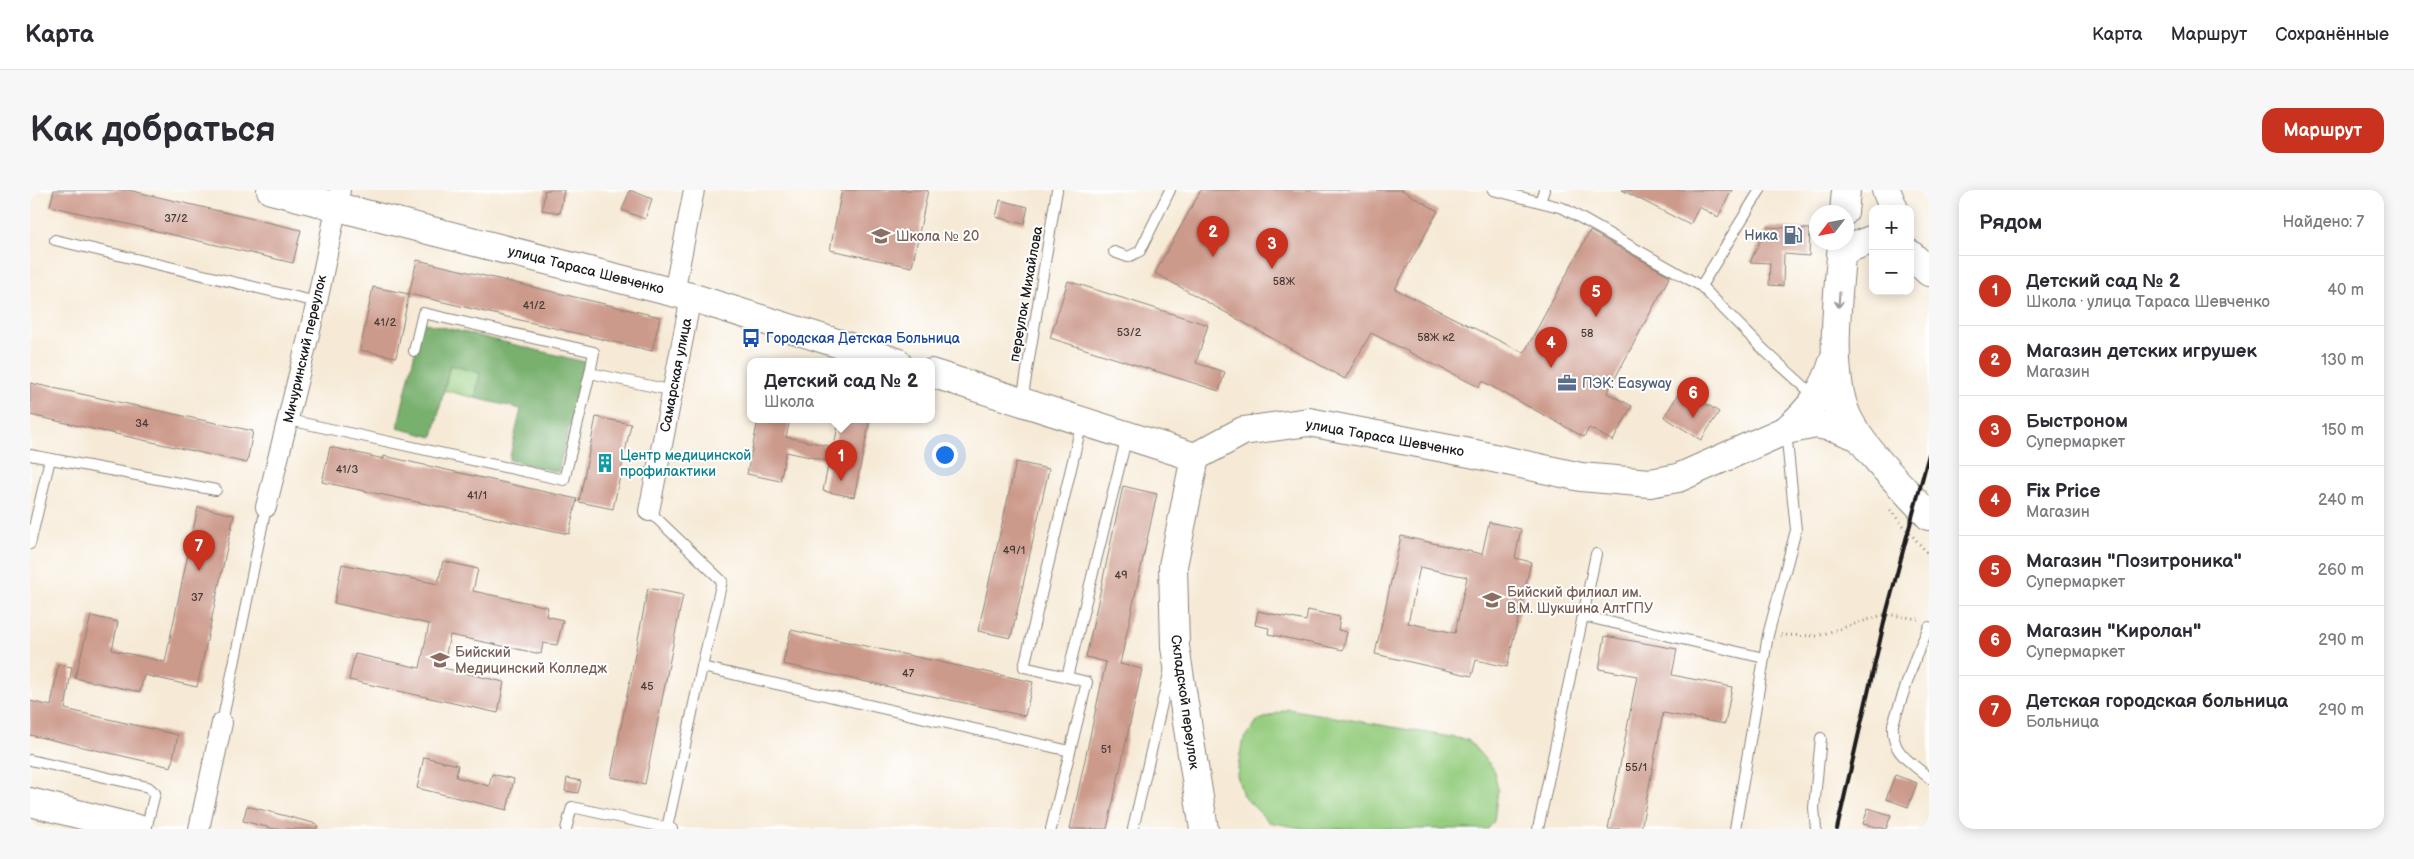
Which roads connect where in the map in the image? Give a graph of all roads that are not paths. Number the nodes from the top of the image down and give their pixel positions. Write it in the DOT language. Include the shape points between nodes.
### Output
graph roads {
  1 [pos="271,190"];
  2 [pos="694,190"];
  3 [pos="1057,190"];
  4 [pos="1170,190"];
  5 [pos="1492,190"];
  6 [pos="1544,190"];
  7 [pos="1760,190"];
  8 [pos="1846,190"];
  9 [pos="1886,190"];
  10 [pos="338,198"];
  11 [pos="1540,202"];
  12 [pos="1845,205"];
  13 [pos="1892,205"];
  14 [pos="55,240"];
  15 [pos="1869,240"];
  16 [pos="1854,244"];
  17 [pos="1842,250"];
  18 [pos="1114,252"];
  19 [pos="1701,286"];
  20 [pos="682,295"];
  21 [pos="317,302"];
  22 [pos="414,351"];
  23 [pos="1836,352"];
  24 [pos="884,358"];
  25 [pos="590,373"];
  26 [pos="935,374"];
  27 [pos="674,391"];
  28 [pos="1818,398"];
  29 [pos="1022,402"];
  30 [pos="288,420"];
  31 [pos="1082,421"];
  32 [pos="1786,430"];
  33 [pos="1127,435"];
  34 [pos="1858,437"];
  35 [pos="30,455"];
  36 [pos="1195,457"];
  37 [pos="50,459"];
  38 [pos="216,490"];
  39 [pos="266,507"];
  40 [pos="649,511"];
  41 [pos="1929,516"];
  42 [pos="30,544"];
  43 [pos="1596,554"];
  44 [pos="1583,616"];
  45 [pos="1929,627"];
  46 [pos="1175,647"];
  47 [pos="1764,658"];
  48 [pos="702,667"];
  49 [pos="1067,676"];
  50 [pos="222,723"];
  51 [pos="1821,738"];
  52 [pos="1070,750"];
  53 [pos="30,760"];
  54 [pos="1929,778"];
  55 [pos="30,802"];
  56 [pos="670,828"];
  57 [pos="138,829"];
  58 [pos="146,829"];
  59 [pos="199,829"];
  60 [pos="566,829"];
  61 [pos="1051,829"];
  62 [pos="1133,829"];
  63 [pos="1204,829"];
  64 [pos="1538,829"];
  65 [pos="1735,829"];
  66 [pos="1816,829"];
  1 -- 10 [label="street, улица Тараса Шевченко"];
  2 -- 20 [label="street, Самарская улица"];
  3 -- 29 [label="lane, переулок Михайлова"];
  4 -- 18 [label="lane" via="1140,251 1128,257"];
  5 -- 11 [label="lane"];
  6 -- 11 [label="lane"];
  7 -- 19 [label="lane"];
  8 -- 12 [label="street"];
  9 -- 13 [label="street"];
  10 -- 20 [label="street, улица Тараса Шевченко"];
  10 -- 21 [label="street, Мичуринский переулок"];
  11 -- 19 [label="lane" via="1563,208"];
  14 -- 21 [label="lane"];
  15 -- 16 [label="street"];
  17 -- 23 [label="street, one-way"];
  19 -- 28 [label="lane" via="1765,351"];
  20 -- 24 [label="street, улица Тараса Шевченко"];
  20 -- 27 [label="street, Самарская улица"];
  21 -- 30 [label="street, Мичуринский переулок"];
  22 -- 25 [label="lane" via="423,313 594,352"];
  23 -- 28 [label="street, улица Тараса Шевченко" via="1830,375"];
  23 -- 34 [label="street" via="1839,391 1846,416"];
  25 -- 27 [label="lane"];
  25 -- 30 [label="lane" via="564,480"];
  26 -- 29 [label="street"];
  27 -- 40 [label="street, Самарская улица"];
  28 -- 32 [label="street, улица Тараса Шевченко"];
  28 -- 34 [label="lane"];
  29 -- 31 [label="street"];
  30 -- 39 [label="street, Мичуринский переулок"];
  31 -- 33 [label="street"];
  31 -- 49 [label="lane" via="1024,667"];
  32 -- 34 [label="street, улица Тараса Шевченко" via="1816,424"];
  32 -- 36 [label="street, улица Тараса Шевченко" via="1678,478 1650,483 1581,477 1309,422 1243,431"];
  32 -- 47 [label="lane" via="1796,530"];
  33 -- 36 [label="street"];
  33 -- 49 [label="lane"];
  34 -- 41 [label="street"];
  35 -- 37 [label="lane"];
  36 -- 46 [label="street, Складской переулок" via="1173,566"];
  37 -- 38 [label="lane"];
  37 -- 42 [label="lane"];
  39 -- 50 [label="lane"];
  40 -- 48 [label="lane" via="722,581"];
  43 -- 44 [label="lane"];
  44 -- 47 [label="lane"];
  44 -- 64 [label="lane"];
  45 -- 54 [label="lane" via="1913,665 1892,734 1899,752"];
  46 -- 62 [label="lane"];
  46 -- 63 [label="street, Складской переулок"];
  47 -- 65 [label="lane"];
  48 -- 52 [label="lane"];
  48 -- 56 [label="lane"];
  49 -- 52 [label="lane" via="1087,682"];
  50 -- 59 [label="street"];
  51 -- 66 [label="lane" via="1814,808"];
  52 -- 61 [label="lane"];
  53 -- 58 [label="lane" via="148,787 155,793 155,798"];
  55 -- 57 [label="street"];
  56 -- 60 [label="lane" via="572,807"];
}
